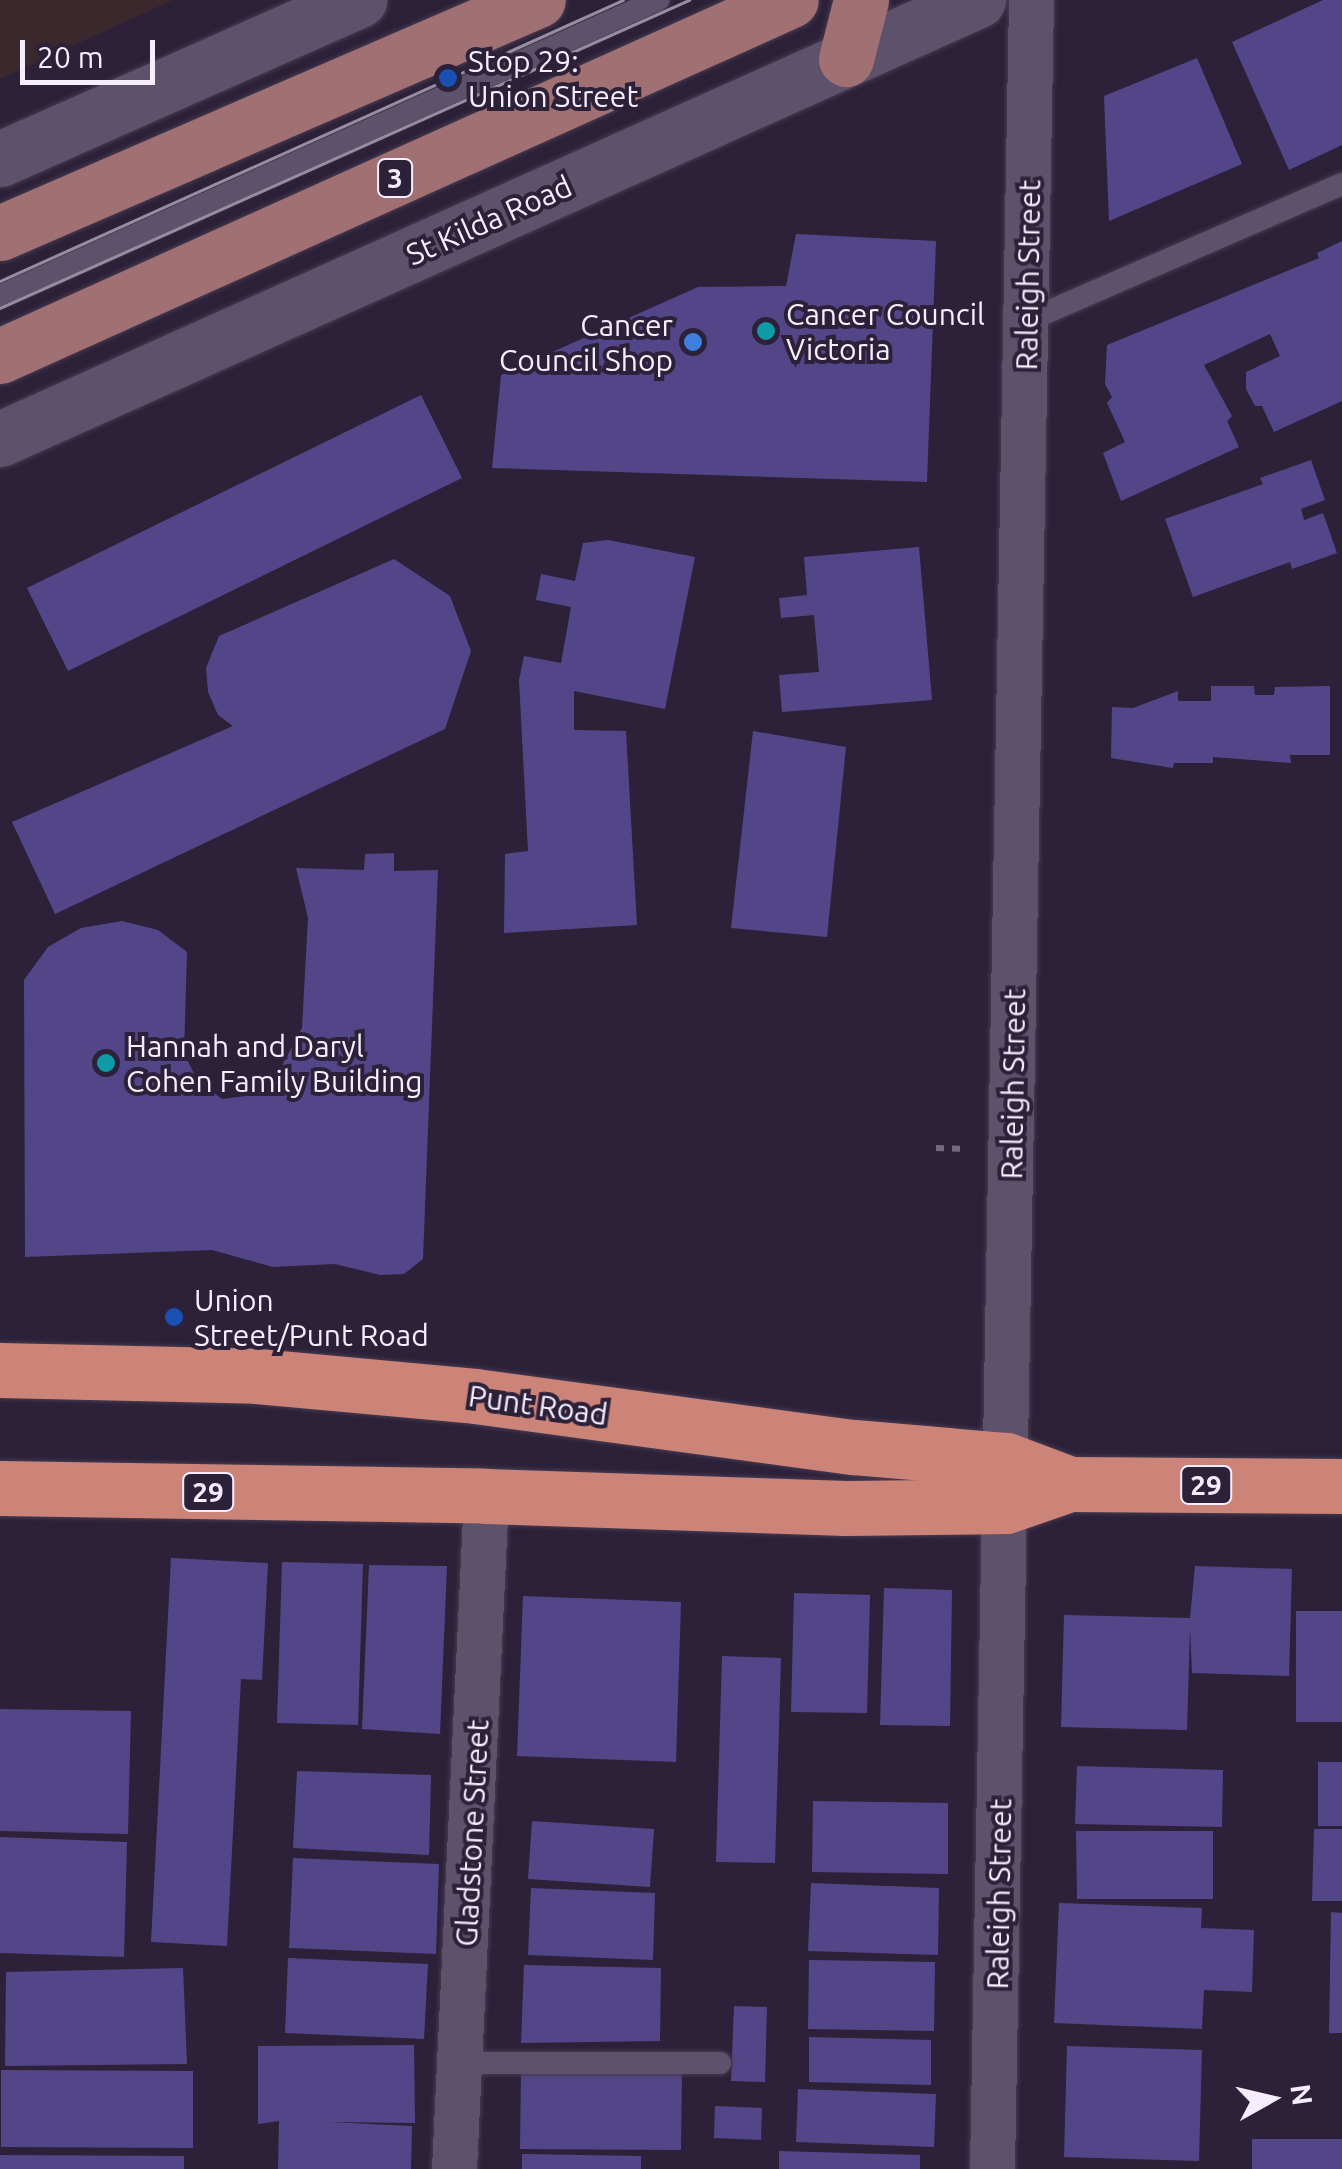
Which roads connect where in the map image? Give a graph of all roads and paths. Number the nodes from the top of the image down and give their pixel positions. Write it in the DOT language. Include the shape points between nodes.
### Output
graph roads {
  1 [pos="359,0"];
  2 [pos="538,0"];
  3 [pos="658,0"];
  4 [pos="791,0"];
  5 [pos="860,0"];
  6 [pos="978,0"];
  7 [pos="1031,0"];
  8 [pos="846,59"];
  9 [pos="0,159"];
  10 [pos="1342,184"];
  11 [pos="0,232"];
  12 [pos="0,296"];
  13 [pos="1027,321"];
  14 [pos="0,356"];
  15 [pos="0,439"];
  16 [pos="936,1148"];
  17 [pos="968,1149"];
  18 [pos="0,1370"];
  19 [pos="1006,1483"];
  20 [pos="1342,1486"];
  21 [pos="0,1488"];
  22 [pos="486,1496"];
  23 [pos="720,2062"];
  24 [pos="459,2064"];
  25 [pos="454,2169"];
  26 [pos="992,2169"];
  1 -- 9 [label="main road"];
  2 -- 11 [label="main road"];
  3 -- 12 [label="lane"];
  4 -- 14 [label="main road, 3"];
  5 -- 8 [label="main road"];
  6 -- 8 [label="main road, St Kilda Road"];
  7 -- 13 [label="street, Raleigh Street"];
  8 -- 15 [label="main road, St Kilda Road"];
  10 -- 13 [label="lane"];
  13 -- 19 [label="street, Raleigh Street"];
  16 -- 17 [label="path"];
  18 -- 19 [label="highway, Punt Road / 29" via="383,1386 854,1446"];
  19 -- 20 [label="highway, Punt Road / 29"];
  19 -- 22 [label="highway, Punt Road / 29" via="829,1508"];
  19 -- 26 [label="street, Raleigh Street"];
  21 -- 22 [label="highway, Punt Road / 29"];
  22 -- 24 [label="street, Gladstone Street"];
  23 -- 24 [label="lane"];
  24 -- 25 [label="street, Gladstone Street"];
}
